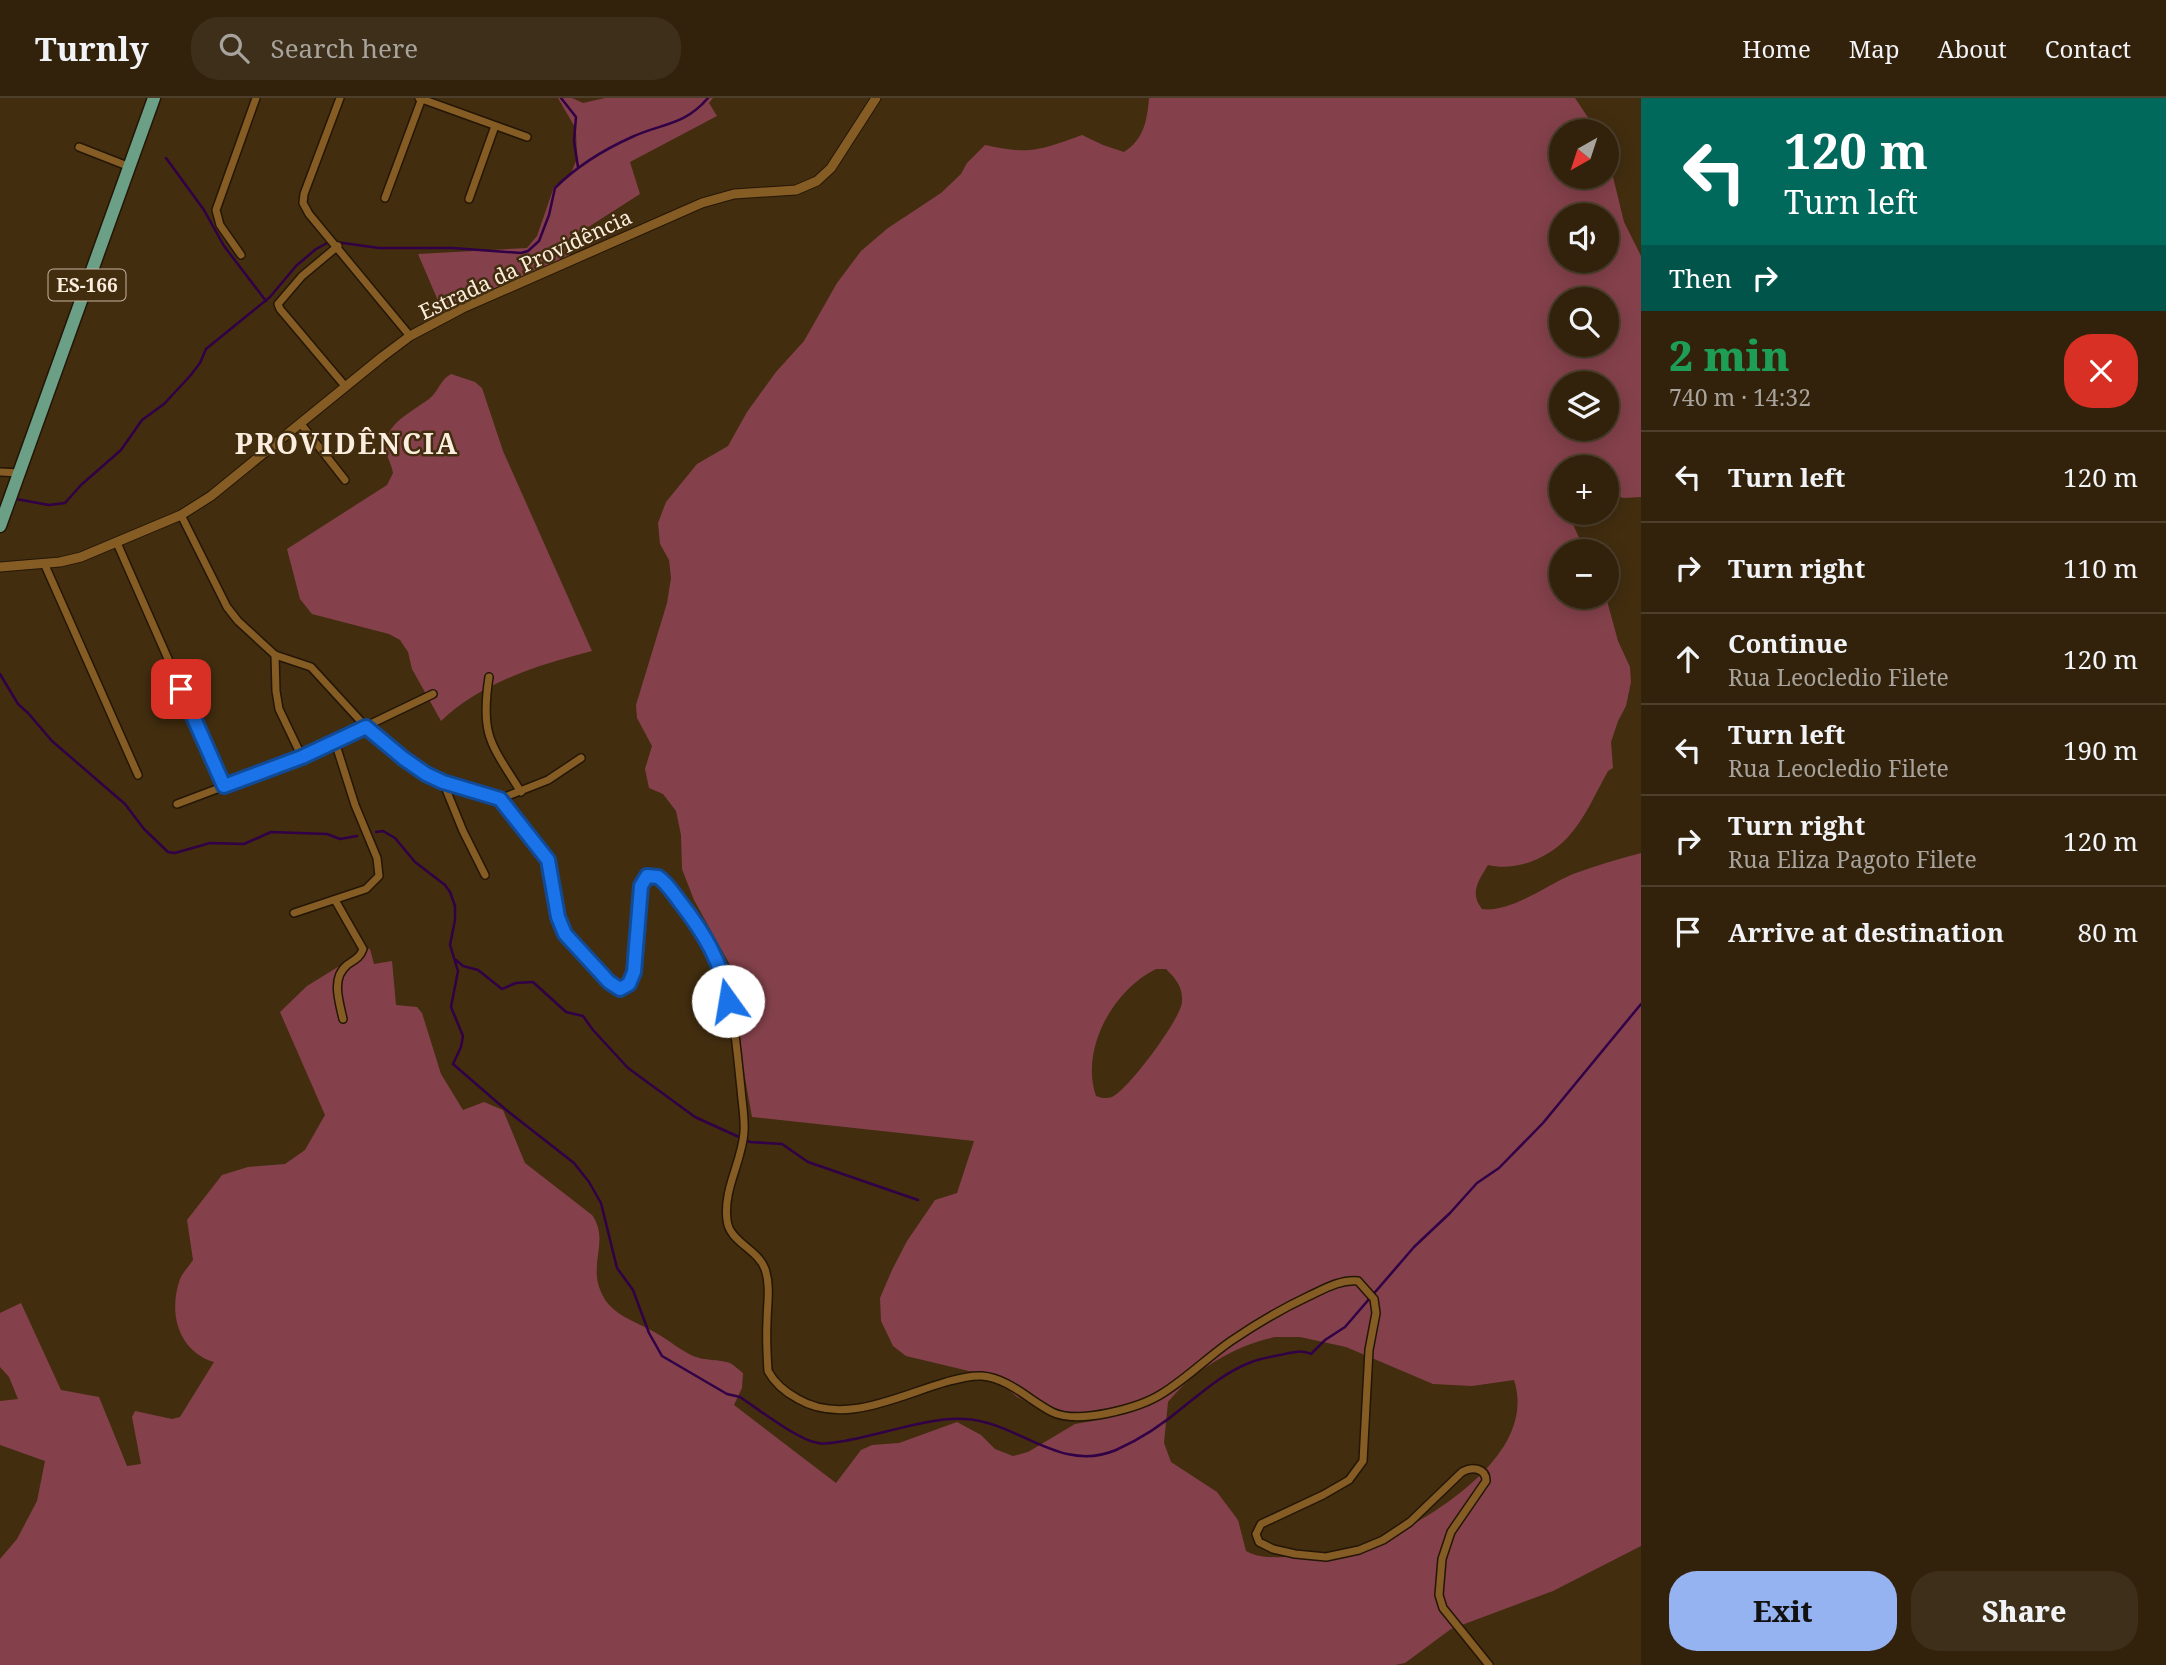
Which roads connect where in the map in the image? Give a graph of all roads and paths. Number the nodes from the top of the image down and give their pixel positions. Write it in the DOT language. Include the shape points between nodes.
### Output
graph roads {
  1 [pos="155,98"];
  2 [pos="256,98"];
  3 [pos="340,98"];
  4 [pos="421,98"];
  5 [pos="876,98"];
  6 [pos="495,126"];
  7 [pos="527,137"];
  8 [pos="79,147"];
  9 [pos="130,167"];
  10 [pos="385,198"];
  11 [pos="469,199"];
  12 [pos="337,245"];
  13 [pos="241,255"];
  14 [pos="410,336"];
  15 [pos="345,386"];
  16 [pos="301,424"];
  17 [pos="0,472"];
  18 [pos="20,473"];
  19 [pos="345,480"];
  20 [pos="3,514"];
  21 [pos="181,515"];
  22 [pos="117,543"];
  23 [pos="44,563"];
  24 [pos="0,567"];
  25 [pos="275,655"];
  26 [pos="488,677"];
  27 [pos="433,694"];
  28 [pos="366,727"];
  29 [pos="335,742"];
  30 [pos="302,757"];
  31 [pos="581,758"];
  32 [pos="138,775"];
  33 [pos="443,782"];
  34 [pos="224,786"];
  35 [pos="521,792"];
  36 [pos="500,799"];
  37 [pos="177,804"];
  38 [pos="485,875"];
  39 [pos="335,900"];
  40 [pos="294,913"];
  41 [pos="343,1019"];
  42 [pos="1489,1665"];
  1 -- 9 [label="main road, ES-166"];
  2 -- 13 [label="street" via="216,210 220,225"];
  3 -- 12 [label="street" via="303,198 309,214"];
  4 -- 6 [label="street"];
  4 -- 10 [label="street"];
  5 -- 14 [label="street, Estrada da Providência" via="831,168 807,186 734,194 702,203 463,308"];
  6 -- 7 [label="street"];
  6 -- 11 [label="street"];
  8 -- 9 [label="street"];
  9 -- 18 [label="main road, ES-166"];
  12 -- 14 [label="street"];
  12 -- 15 [label="street" via="281,298 278,307"];
  14 -- 15 [label="street, Estrada da Providência"];
  15 -- 16 [label="street, Estrada da Providência"];
  16 -- 19 [label="street"];
  16 -- 21 [label="street, Estrada da Providência"];
  17 -- 18 [label="street"];
  18 -- 20 [label="main road"];
  21 -- 22 [label="street, Estrada da Providência"];
  21 -- 25 [label="street" via="227,607"];
  22 -- 23 [label="street, Estrada da Providência" via="72,561"];
  22 -- 34 [label="street"];
  23 -- 24 [label="street, Estrada da Providência"];
  23 -- 32 [label="street"];
  25 -- 28 [label="street" via="311,667"];
  25 -- 30 [label="street" via="279,709"];
  26 -- 35 [label="street" via="485,727"];
  27 -- 28 [label="street"];
  28 -- 29 [label="street"];
  28 -- 33 [label="street" via="412,765"];
  29 -- 30 [label="street"];
  29 -- 39 [label="street" via="380,865 376,880"];
  30 -- 34 [label="street"];
  31 -- 35 [label="street"];
  33 -- 36 [label="street"];
  33 -- 38 [label="street"];
  34 -- 37 [label="street"];
  35 -- 36 [label="street"];
  36 -- 42 [label="street" via="545,854 560,926 615,987 625,987 632,978 641,886 647,876 663,880 712,947 726,984 744,1124 729,1188 727,1223 765,1270 768,1371 773,1381 808,1405 836,1409 861,1408 964,1377 983,1376 1005,1383 1055,1414 1096,1416 1163,1393 1282,1309 1343,1282 1358,1281 1374,1299 1376,1313 1369,1350 1363,1461 1349,1479 1265,1521 1256,1534 1266,1546 1295,1555 1342,1555 1383,1540 1410,1522 1462,1472 1478,1469 1486,1481 1451,1532 1442,1559 1439,1595 1443,1608"];
  39 -- 40 [label="street"];
  39 -- 41 [label="street" via="363,949 338,978"];
}
